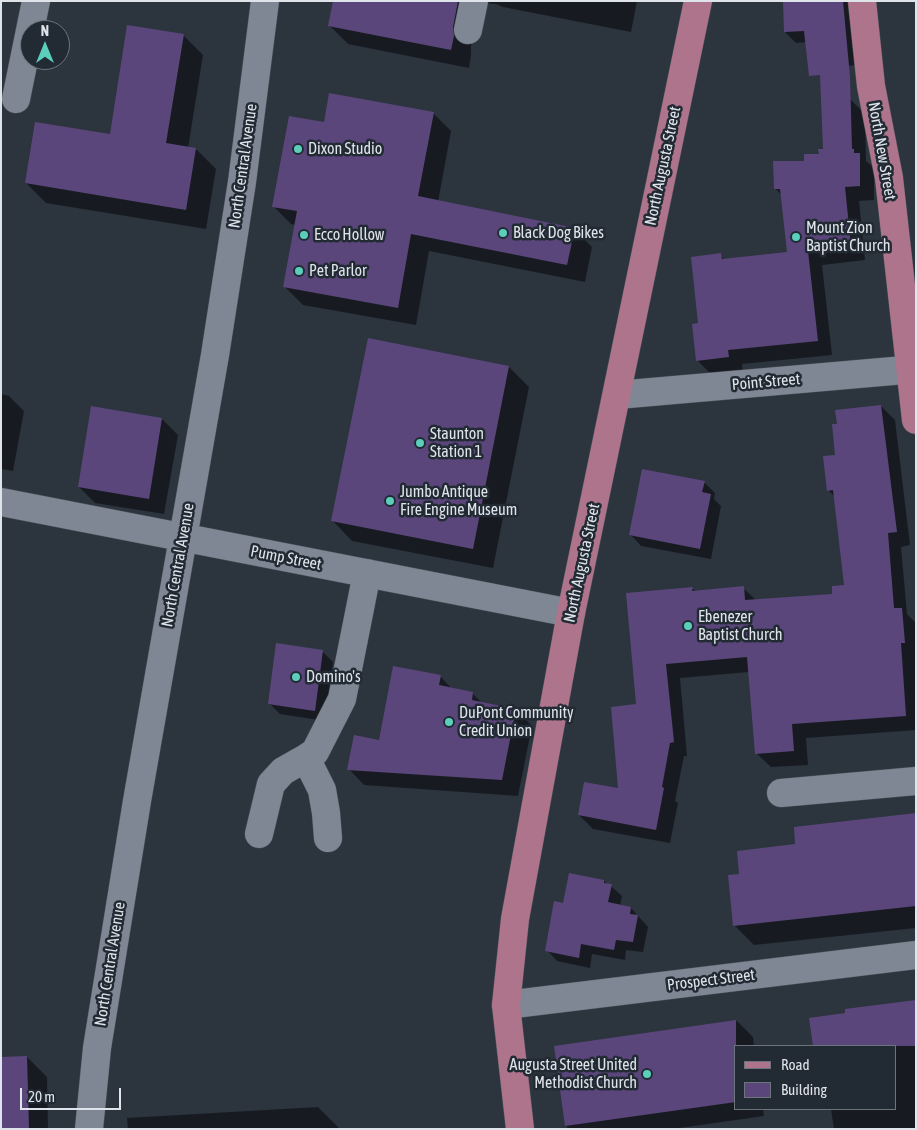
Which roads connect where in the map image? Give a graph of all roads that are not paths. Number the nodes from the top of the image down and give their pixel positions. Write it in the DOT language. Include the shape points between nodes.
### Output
graph roads {
  1 [pos="36,1"];
  2 [pos="265,1"];
  3 [pos="474,1"];
  4 [pos="698,1"];
  5 [pos="862,1"];
  6 [pos="468,30"];
  7 [pos="16,99"];
  8 [pos="913,370"];
  9 [pos="617,395"];
  10 [pos="916,420"];
  11 [pos="1,502"];
  12 [pos="183,537"];
  13 [pos="367,573"];
  14 [pos="572,613"];
  15 [pos="306,758"];
  16 [pos="916,781"];
  17 [pos="781,793"];
  18 [pos="259,834"];
  19 [pos="328,838"];
  20 [pos="916,955"];
  21 [pos="506,1005"];
  22 [pos="89,1129"];
  23 [pos="520,1129"];
  1 -- 7 [label="street"];
  2 -- 12 [label="street, North Central Avenue" via="242,182"];
  3 -- 6 [label="street"];
  4 -- 9 [label="main road, North Augusta Street"];
  5 -- 8 [label="main road, North New Street" via="871,86 888,178"];
  8 -- 9 [label="street, Point Street"];
  8 -- 10 [label="main road, North New Street"];
  9 -- 14 [label="main road, North Augusta Street"];
  11 -- 12 [label="street, Pump Street"];
  12 -- 13 [label="street, Pump Street"];
  12 -- 22 [label="street, North Central Avenue" via="103,1010"];
  13 -- 14 [label="street, Pump Street"];
  13 -- 15 [label="street" via="342,699 315,752"];
  14 -- 21 [label="main road, North Augusta Street" via="515,919"];
  15 -- 18 [label="street" via="283,771 271,784"];
  15 -- 19 [label="street" via="322,790"];
  16 -- 17 [label="street"];
  20 -- 21 [label="street, Prospect Street"];
  21 -- 23 [label="main road, North Augusta Street"];
}
